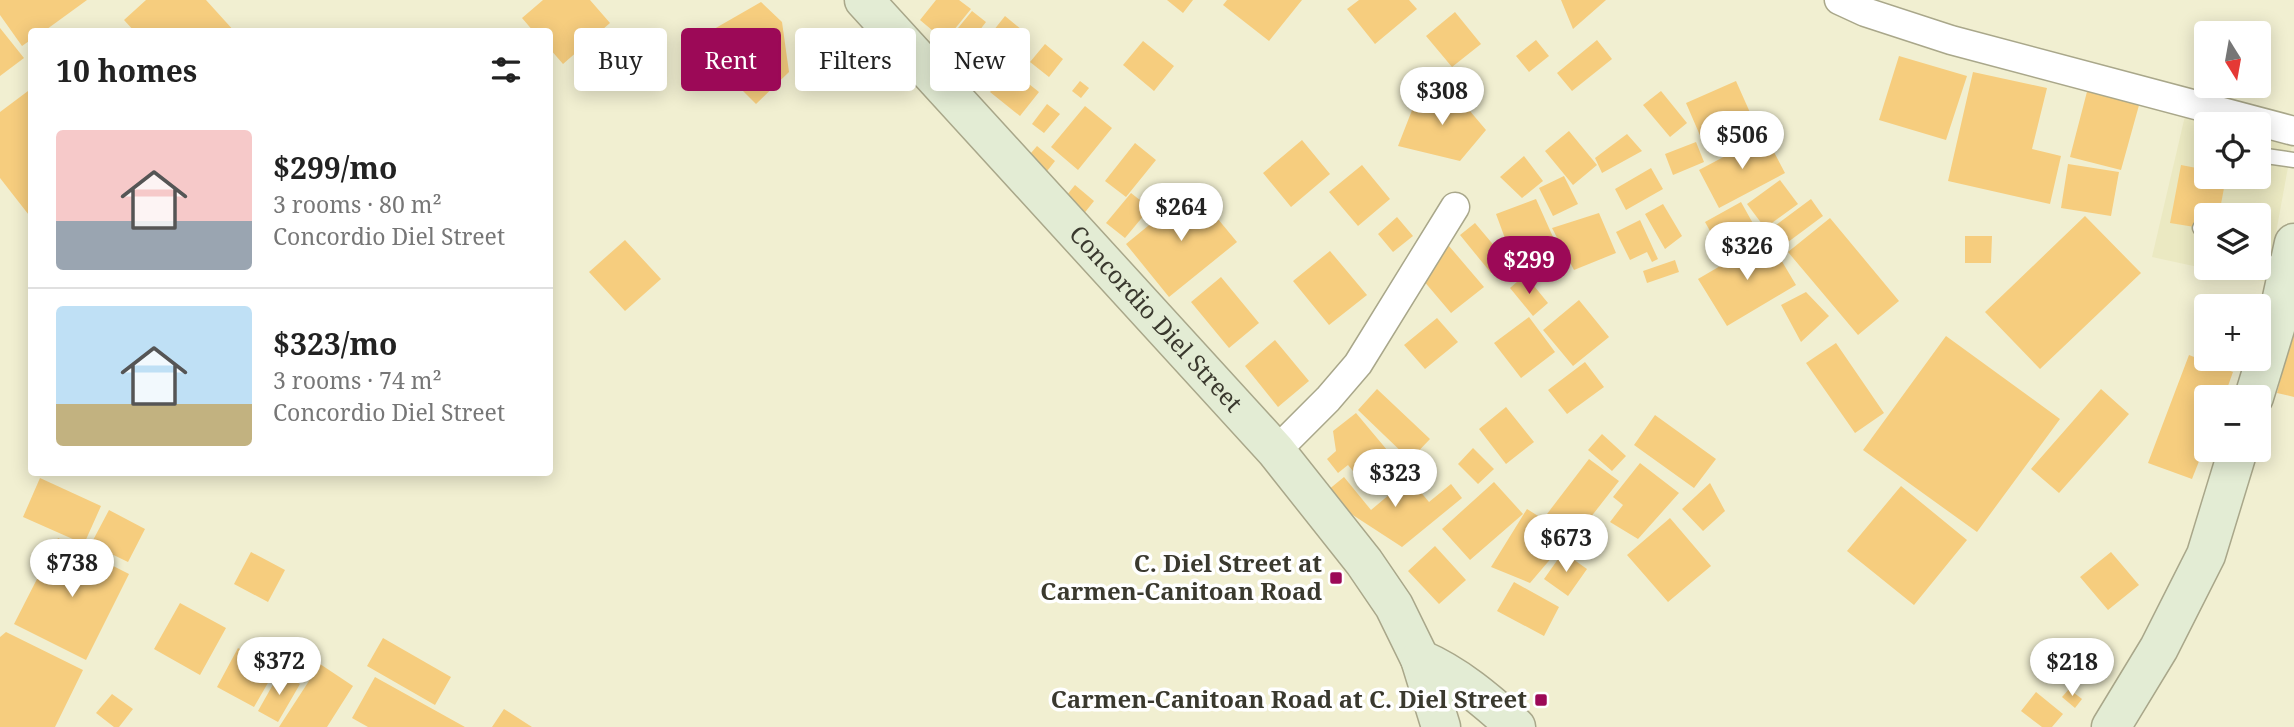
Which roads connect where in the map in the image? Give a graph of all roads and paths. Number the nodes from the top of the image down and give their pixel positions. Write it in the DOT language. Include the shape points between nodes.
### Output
graph roads {
  1 [pos="864,0"];
  2 [pos="1839,0"];
  3 [pos="2294,131"];
  4 [pos="2271,157"];
  5 [pos="2294,160"];
  6 [pos="1455,207"];
  7 [pos="2281,257"];
  8 [pos="2258,385"];
  9 [pos="1276,451"];
  10 [pos="2234,462"];
  11 [pos="1420,659"];
  12 [pos="1441,727"];
  13 [pos="1516,727"];
  14 [pos="2111,727"];
  1 -- 9 [label="main road, Concordio Diel Street"];
  2 -- 3 [label="street" via="1951,40"];
  4 -- 5 [label="lane"];
  6 -- 9 [label="street" via="1358,364"];
  7 -- 8 [label="main road" via="2276,325"];
  9 -- 11 [label="main road, Concordio Diel Street" via="1364,562"];
  10 -- 14 [label="main road" via="2206,555 2159,648"];
  11 -- 12 [label="main road, Concordio Diel Street"];
  11 -- 13 [label="main road" via="1466,684"];
}
